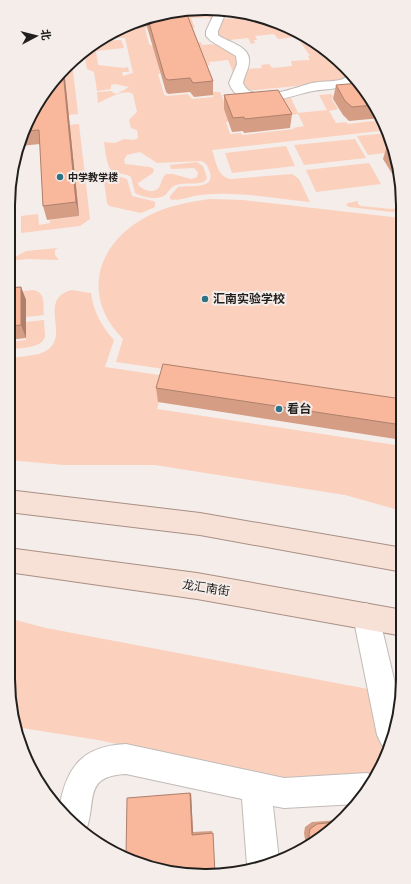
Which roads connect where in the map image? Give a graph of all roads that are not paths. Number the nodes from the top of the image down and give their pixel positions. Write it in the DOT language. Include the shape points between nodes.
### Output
graph roads {
  1 [pos="219,15"];
  2 [pos="349,81"];
  3 [pos="15,502"];
  4 [pos="396,559"];
  5 [pos="15,561"];
  6 [pos="366,616"];
  7 [pos="396,621"];
  8 [pos="390,727"];
  9 [pos="256,787"];
  10 [pos="361,788"];
  11 [pos="74,816"];
  12 [pos="263,860"];
  1 -- 2 [label="lane" via="212,36 242,55 244,60 236,83 238,88 247,94 261,98 281,96"];
  3 -- 4 [label="main road" via="200,524"];
  5 -- 6 [label="main road, 龙汇南街" via="197,586"];
  6 -- 7 [label="main road, 龙汇南街"];
  6 -- 8 [label="lane"];
  9 -- 10 [label="lane" via="284,793"];
  9 -- 11 [label="lane" via="126,759 108,760 98,764 83,778 76,798"];
  9 -- 12 [label="lane"];
}
